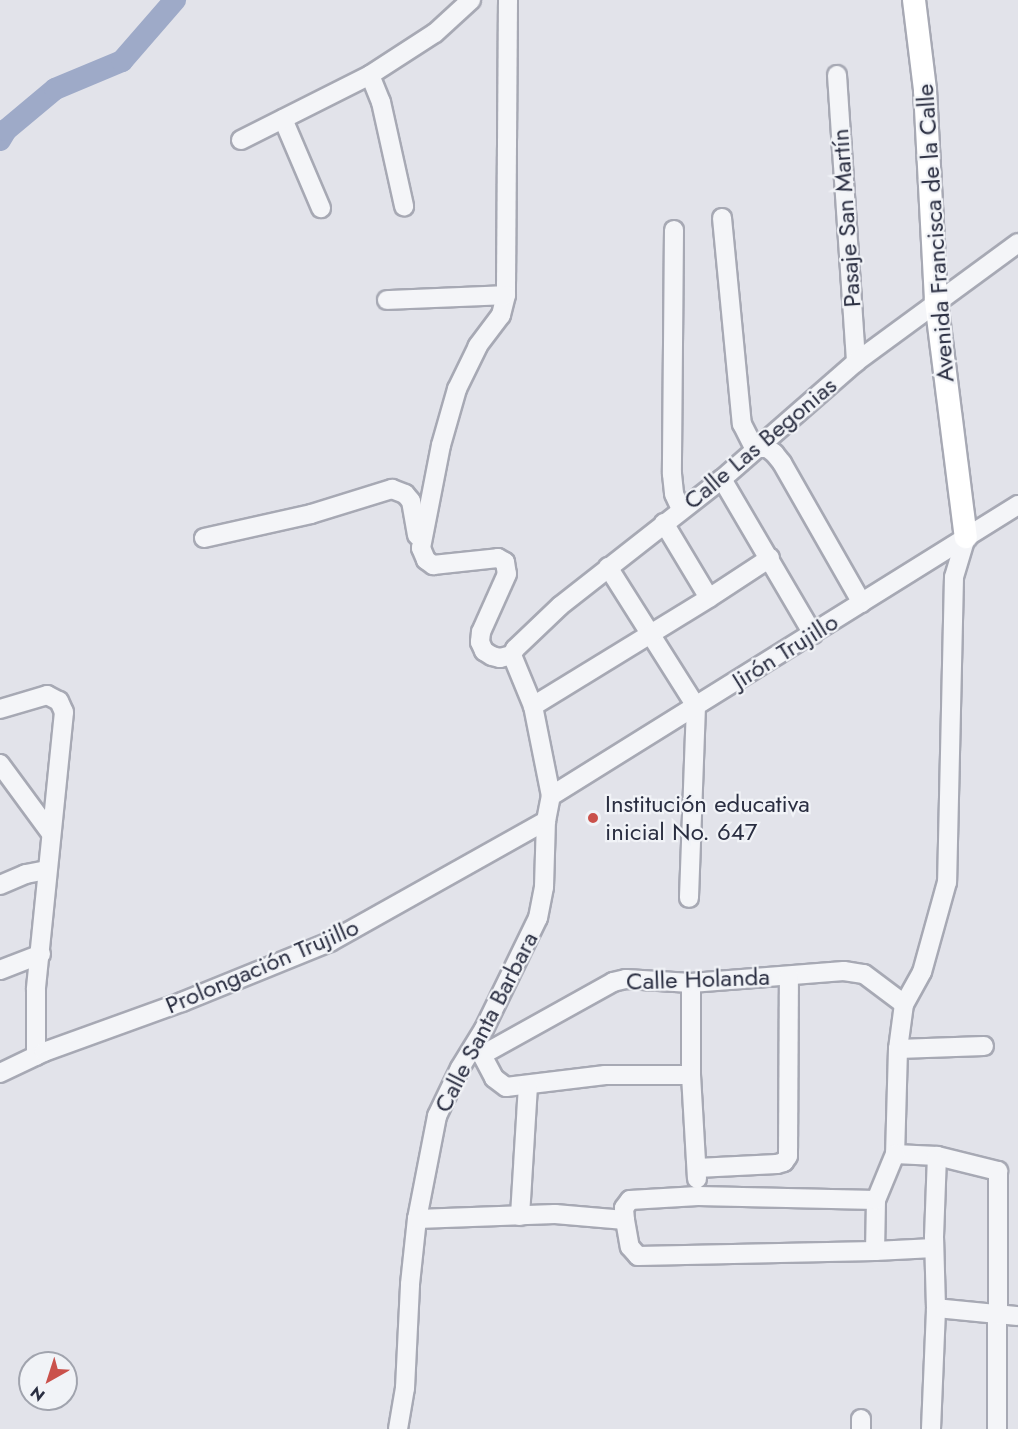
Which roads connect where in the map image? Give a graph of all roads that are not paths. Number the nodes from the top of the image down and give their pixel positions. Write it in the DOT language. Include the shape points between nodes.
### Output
graph roads {
  1 [pos="471,0"];
  2 [pos="508,0"];
  3 [pos="914,0"];
  4 [pos="370,75"];
  5 [pos="837,75"];
  6 [pos="283,119"];
  7 [pos="241,140"];
  8 [pos="405,206"];
  9 [pos="321,208"];
  10 [pos="722,218"];
  11 [pos="674,231"];
  12 [pos="1018,243"];
  13 [pos="506,296"];
  14 [pos="387,300"];
  15 [pos="936,301"];
  16 [pos="856,362"];
  17 [pos="754,448"];
  18 [pos="722,479"];
  19 [pos="1018,505"];
  20 [pos="681,509"];
  21 [pos="664,523"];
  22 [pos="966,537"];
  23 [pos="204,538"];
  24 [pos="421,548"];
  25 [pos="770,558"];
  26 [pos="608,567"];
  27 [pos="709,598"];
  28 [pos="862,603"];
  29 [pos="650,634"];
  30 [pos="813,634"];
  31 [pos="512,655"];
  32 [pos="533,706"];
  33 [pos="696,706"];
  34 [pos="0,709"];
  35 [pos="0,764"];
  36 [pos="551,796"];
  37 [pos="546,821"];
  38 [pos="50,832"];
  39 [pos="47,870"];
  40 [pos="0,885"];
  41 [pos="689,898"];
  42 [pos="40,954"];
  43 [pos="7,967"];
  44 [pos="789,976"];
  45 [pos="691,983"];
  46 [pos="36,990"];
  47 [pos="904,1004"];
  48 [pos="484,1029"];
  49 [pos="500,1043"];
  50 [pos="984,1046"];
  51 [pos="898,1049"];
  52 [pos="478,1052"];
  53 [pos="36,1056"];
  54 [pos="0,1073"];
  55 [pos="691,1075"];
  56 [pos="528,1085"];
  57 [pos="895,1154"];
  58 [pos="937,1156"];
  59 [pos="697,1168"];
  60 [pos="698,1196"];
  61 [pos="876,1200"];
  62 [pos="520,1216"];
  63 [pos="417,1219"];
  64 [pos="625,1220"];
  65 [pos="934,1248"];
  66 [pos="875,1251"];
  67 [pos="936,1308"];
  68 [pos="999,1313"];
  69 [pos="1018,1316"];
  70 [pos="398,1429"];
  71 [pos="931,1429"];
  72 [pos="997,1429"];
  1 -- 4 [label="street" via="435,33"];
  2 -- 13 [label="street"];
  3 -- 15 [label="main road, Avenida Francisca de la Calle" via="925,90"];
  4 -- 6 [label="street"];
  4 -- 8 [label="street" via="381,102"];
  5 -- 16 [label="street, Pasaje San Martín"];
  6 -- 7 [label="street"];
  6 -- 9 [label="street"];
  10 -- 17 [label="street" via="742,424"];
  11 -- 20 [label="street" via="672,474 674,494"];
  12 -- 15 [label="street, Calle Las Begonias"];
  13 -- 14 [label="street"];
  13 -- 24 [label="street" via="501,315 478,346 458,389 441,445"];
  15 -- 16 [label="street, Calle Las Begonias"];
  15 -- 22 [label="main road, Avenida Francisca de la Calle"];
  16 -- 17 [label="street, Calle Las Begonias"];
  17 -- 18 [label="street, Calle Las Begonias"];
  17 -- 28 [label="street" via="767,448 782,464"];
  18 -- 20 [label="street, Calle Las Begonias"];
  18 -- 25 [label="street"];
  19 -- 22 [label="street, Jirón Trujillo"];
  20 -- 21 [label="street, Calle Las Begonias"];
  21 -- 26 [label="street, Calle Las Begonias"];
  21 -- 27 [label="street"];
  22 -- 28 [label="street, Jirón Trujillo"];
  22 -- 47 [label="street" via="954,577 947,882 921,972"];
  23 -- 24 [label="street" via="311,514 392,489 411,501"];
  24 -- 31 [label="street" via="433,565 498,558 505,562 507,574 480,632 480,642 492,656"];
  25 -- 27 [label="street"];
  25 -- 30 [label="street"];
  26 -- 29 [label="street"];
  26 -- 31 [label="street, Calle Las Begonias" via="560,606"];
  27 -- 29 [label="street"];
  28 -- 30 [label="street, Jirón Trujillo"];
  29 -- 32 [label="street"];
  29 -- 33 [label="street"];
  30 -- 33 [label="street, Jirón Trujillo"];
  31 -- 32 [label="street, Calle Santa Barbara"];
  32 -- 36 [label="street, Calle Santa Barbara"];
  33 -- 36 [label="street, Jirón Trujillo"];
  33 -- 41 [label="street"];
  34 -- 38 [label="street" via="46,695 59,700 63,708"];
  35 -- 38 [label="street"];
  36 -- 37 [label="street, Calle Santa Barbara"];
  37 -- 48 [label="street, Calle Santa Barbara" via="544,887 538,918"];
  37 -- 53 [label="street, Prolongación Trujillo" via="330,942"];
  38 -- 39 [label="street"];
  39 -- 40 [label="street"];
  39 -- 42 [label="street"];
  42 -- 43 [label="street"];
  42 -- 46 [label="street"];
  43 -- 46 [label="street"];
  44 -- 45 [label="street, Calle Holanda"];
  44 -- 47 [label="street, Calle Holanda" via="844,971 864,974"];
  44 -- 59 [label="street" via="788,1155 777,1164"];
  45 -- 49 [label="street, Calle Holanda" via="626,979 613,982 522,1035"];
  45 -- 55 [label="street"];
  46 -- 53 [label="street"];
  47 -- 51 [label="street"];
  48 -- 49 [label="street"];
  48 -- 52 [label="street, Calle Santa Barbara"];
  49 -- 52 [label="street, Calle Holanda"];
  50 -- 51 [label="street"];
  51 -- 57 [label="street"];
  52 -- 56 [label="street" via="498,1083 506,1087"];
  52 -- 63 [label="street, Calle Santa Barbara" via="460,1068 437,1116"];
  53 -- 54 [label="street, Prolongación Trujillo"];
  55 -- 56 [label="street" via="605,1075"];
  55 -- 59 [label="street"];
  56 -- 62 [label="street"];
  57 -- 58 [label="street"];
  57 -- 61 [label="street"];
  58 -- 65 [label="street"];
  58 -- 68 [label="street" via="998,1171"];
  59 -- 60 [label="street"];
  60 -- 61 [label="street"];
  60 -- 64 [label="street" via="630,1200 624,1208"];
  61 -- 66 [label="street"];
  62 -- 63 [label="street"];
  62 -- 64 [label="street" via="555,1214"];
  63 -- 70 [label="street, Calle Santa Barbara" via="405,1388"];
  64 -- 66 [label="street" via="630,1247 638,1256"];
  65 -- 66 [label="street"];
  65 -- 67 [label="street"];
  67 -- 68 [label="street"];
  67 -- 71 [label="street"];
  68 -- 69 [label="street"];
  68 -- 72 [label="street"];
}
